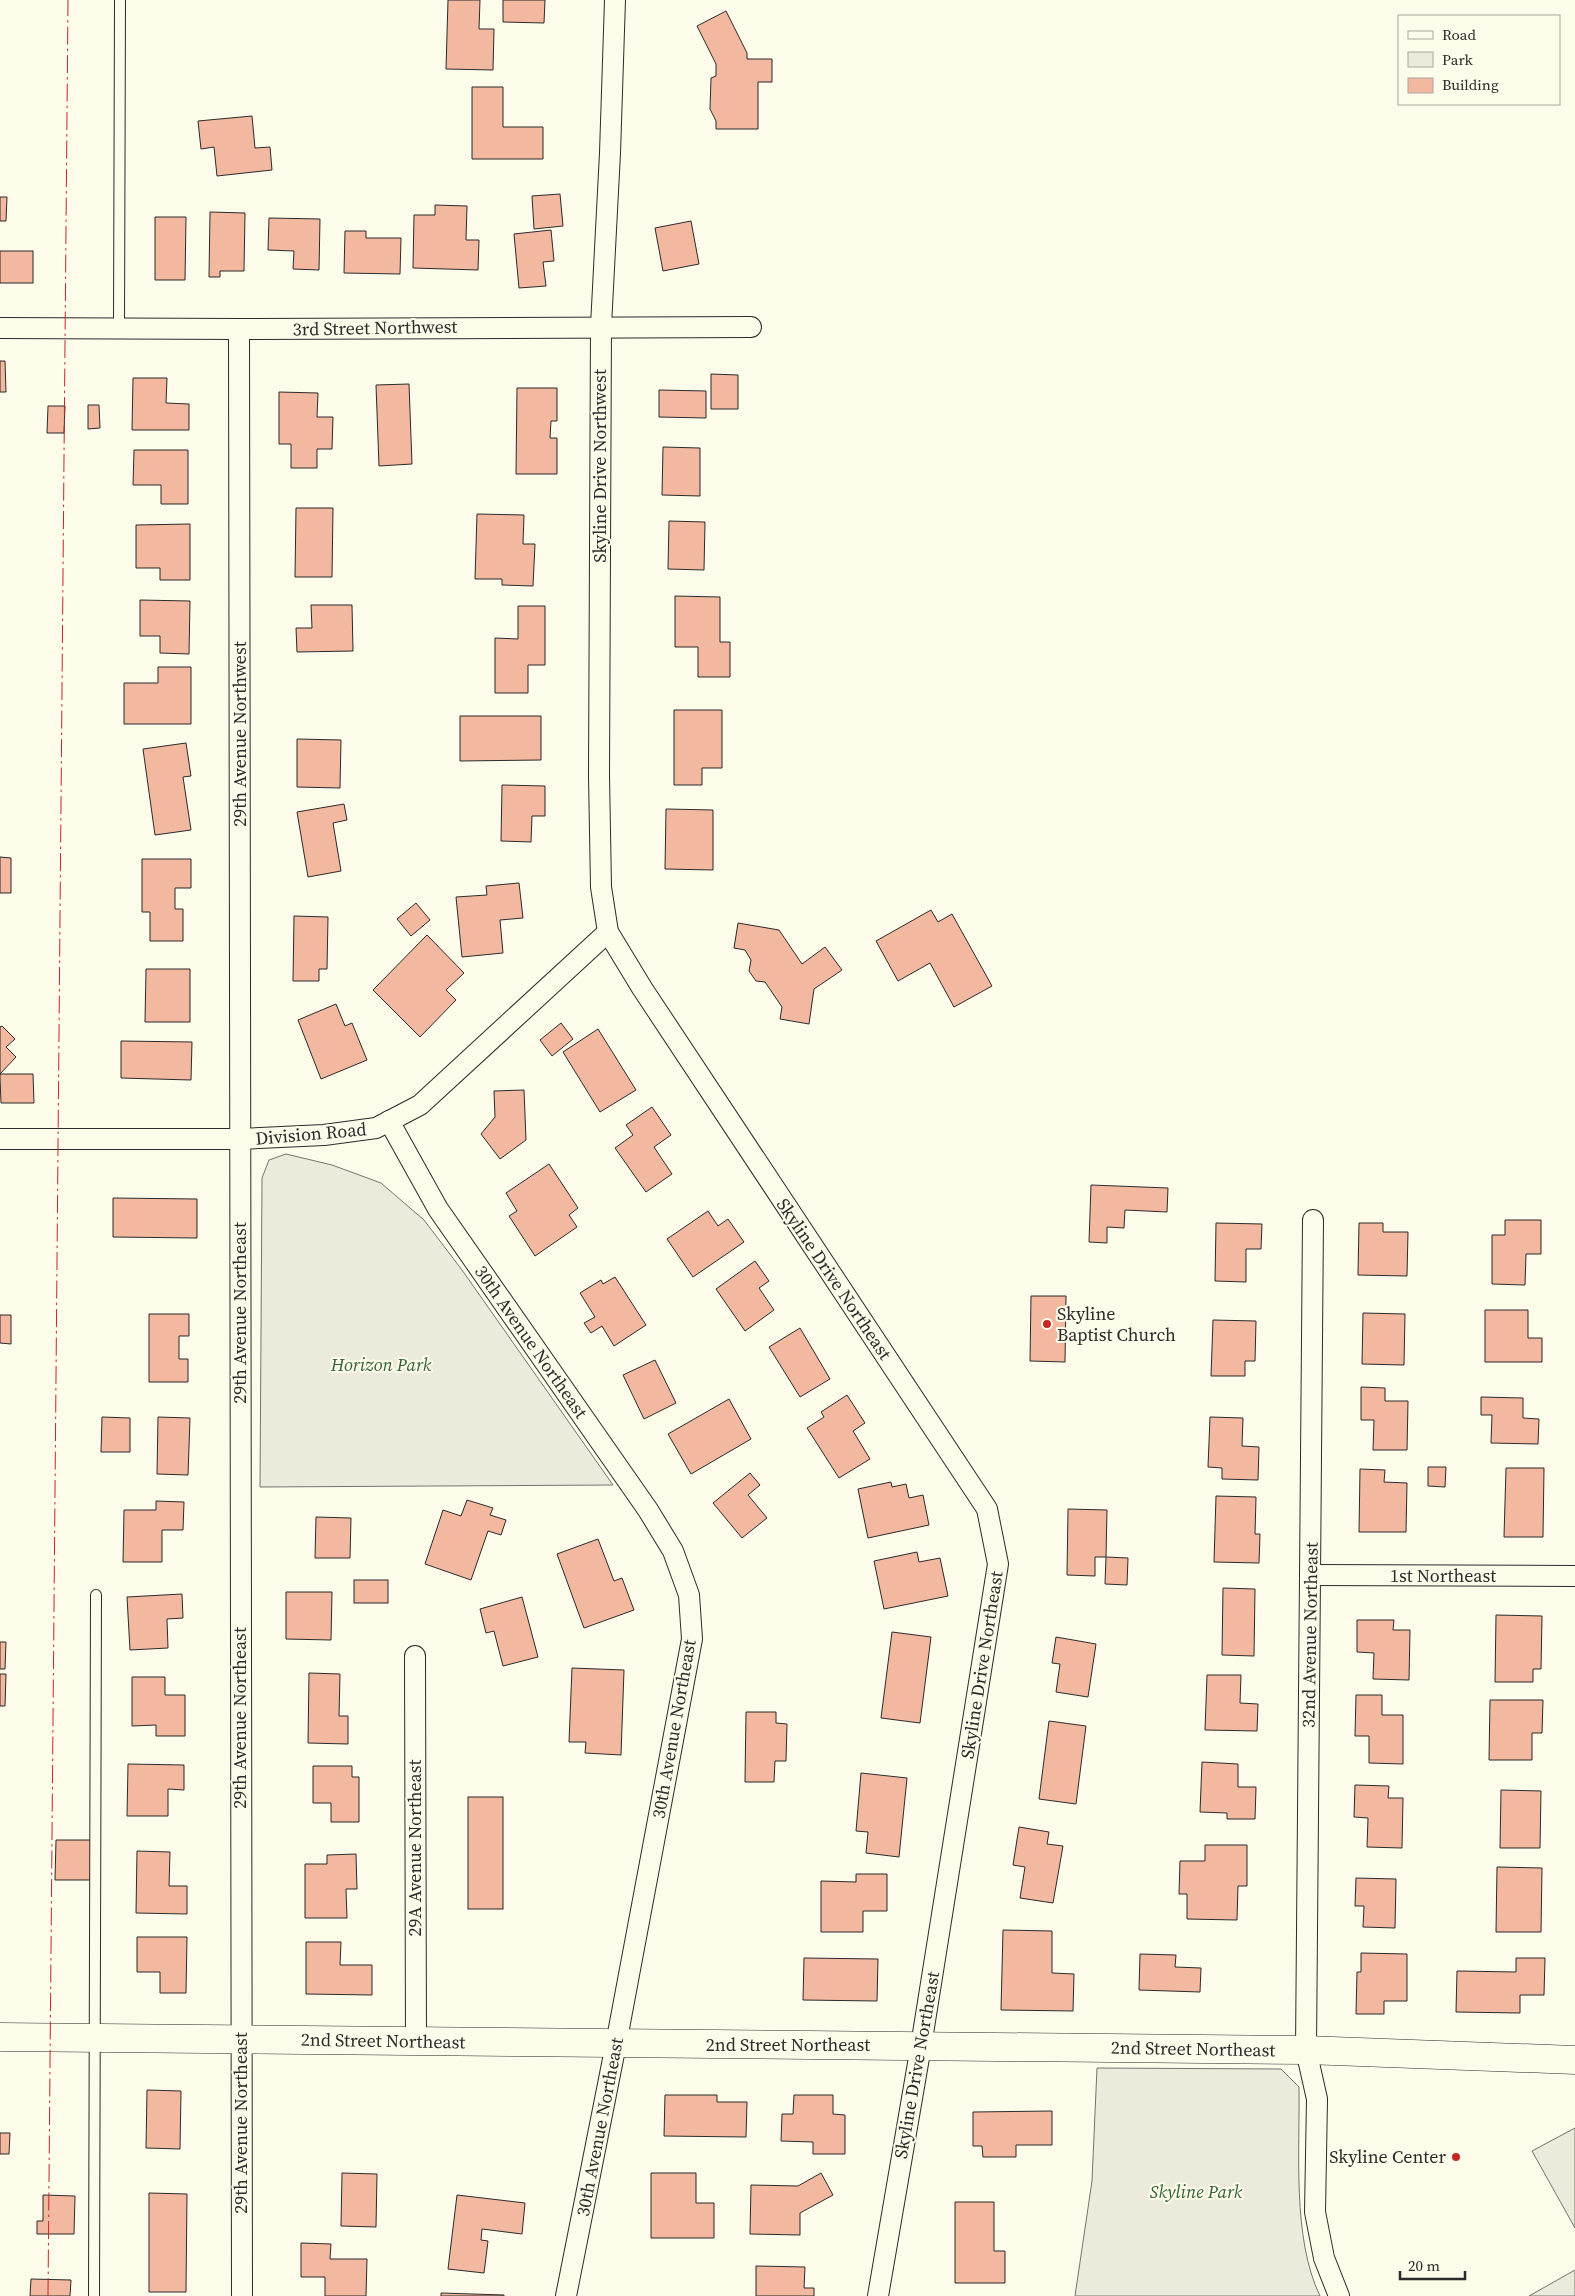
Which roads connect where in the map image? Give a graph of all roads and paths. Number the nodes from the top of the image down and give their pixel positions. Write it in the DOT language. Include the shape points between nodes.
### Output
graph roads {
  1 [pos="120,0"];
  2 [pos="615,0"];
  3 [pos="601,326"];
  4 [pos="750,327"];
  5 [pos="0,328"];
  6 [pos="119,328"];
  7 [pos="239,329"];
  8 [pos="608,932"];
  9 [pos="389,1122"];
  10 [pos="0,1139"];
  11 [pos="240,1139"];
  12 [pos="1313,1220"];
  13 [pos="1311,1575"];
  14 [pos="1575,1576"];
  15 [pos="96,1595"];
  16 [pos="415,1656"];
  17 [pos="0,2037"];
  18 [pos="94,2038"];
  19 [pos="240,2039"];
  20 [pos="416,2041"];
  21 [pos="616,2044"];
  22 [pos="922,2046"];
  23 [pos="1306,2050"];
  24 [pos="1575,2060"];
  25 [pos="94,2296"];
  26 [pos="242,2296"];
  27 [pos="566,2296"];
  28 [pos="878,2296"];
  29 [pos="1339,2296"];
  1 -- 6 [label="lane"];
  2 -- 3 [label="street, Skyline Drive Northwest"];
  3 -- 4 [label="street, 3rd Street Northwest"];
  3 -- 7 [label="street, 3rd Street Northwest"];
  3 -- 8 [label="street, Skyline Drive Northwest" via="599,776 601,887"];
  5 -- 6 [label="street, 3rd Street Northwest"];
  6 -- 7 [label="street, 3rd Street Northwest"];
  7 -- 11 [label="street, 29th Avenue Northwest"];
  8 -- 9 [label="street, Division Road" via="420,1105"];
  8 -- 22 [label="street, Skyline Drive Northeast" via="647,996 987,1509 998,1564"];
  9 -- 11 [label="street, Division Road" via="376,1128 324,1136"];
  9 -- 21 [label="street, 30th Avenue Northeast" via="438,1209 648,1510 673,1551 689,1596 692,1639"];
  10 -- 11 [label="street, Division Road"];
  11 -- 19 [label="street, 29th Avenue Northeast"];
  12 -- 13 [label="street, 32nd Avenue Northeast"];
  13 -- 14 [label="street, 1st Northeast"];
  13 -- 23 [label="street, 32nd Avenue Northeast"];
  15 -- 18 [label="lane"];
  16 -- 20 [label="street, 29A Avenue Northeast"];
  17 -- 18 [label="street, 2nd Street Northeast"];
  18 -- 19 [label="street, 2nd Street Northeast"];
  18 -- 25 [label="lane"];
  19 -- 20 [label="street, 2nd Street Northeast"];
  19 -- 26 [label="street, 29th Avenue Northeast"];
  20 -- 21 [label="street, 2nd Street Northeast"];
  21 -- 22 [label="street, 2nd Street Northeast"];
  21 -- 27 [label="street, 30th Avenue Northeast"];
  22 -- 23 [label="street, 2nd Street Northeast"];
  22 -- 28 [label="street, Skyline Drive Northeast"];
  23 -- 24 [label="street, 2nd Street Northeast"];
  23 -- 29 [label="street, 32nd Avenue Northeast" via="1318,2099 1315,2212 1324,2258"];
}
